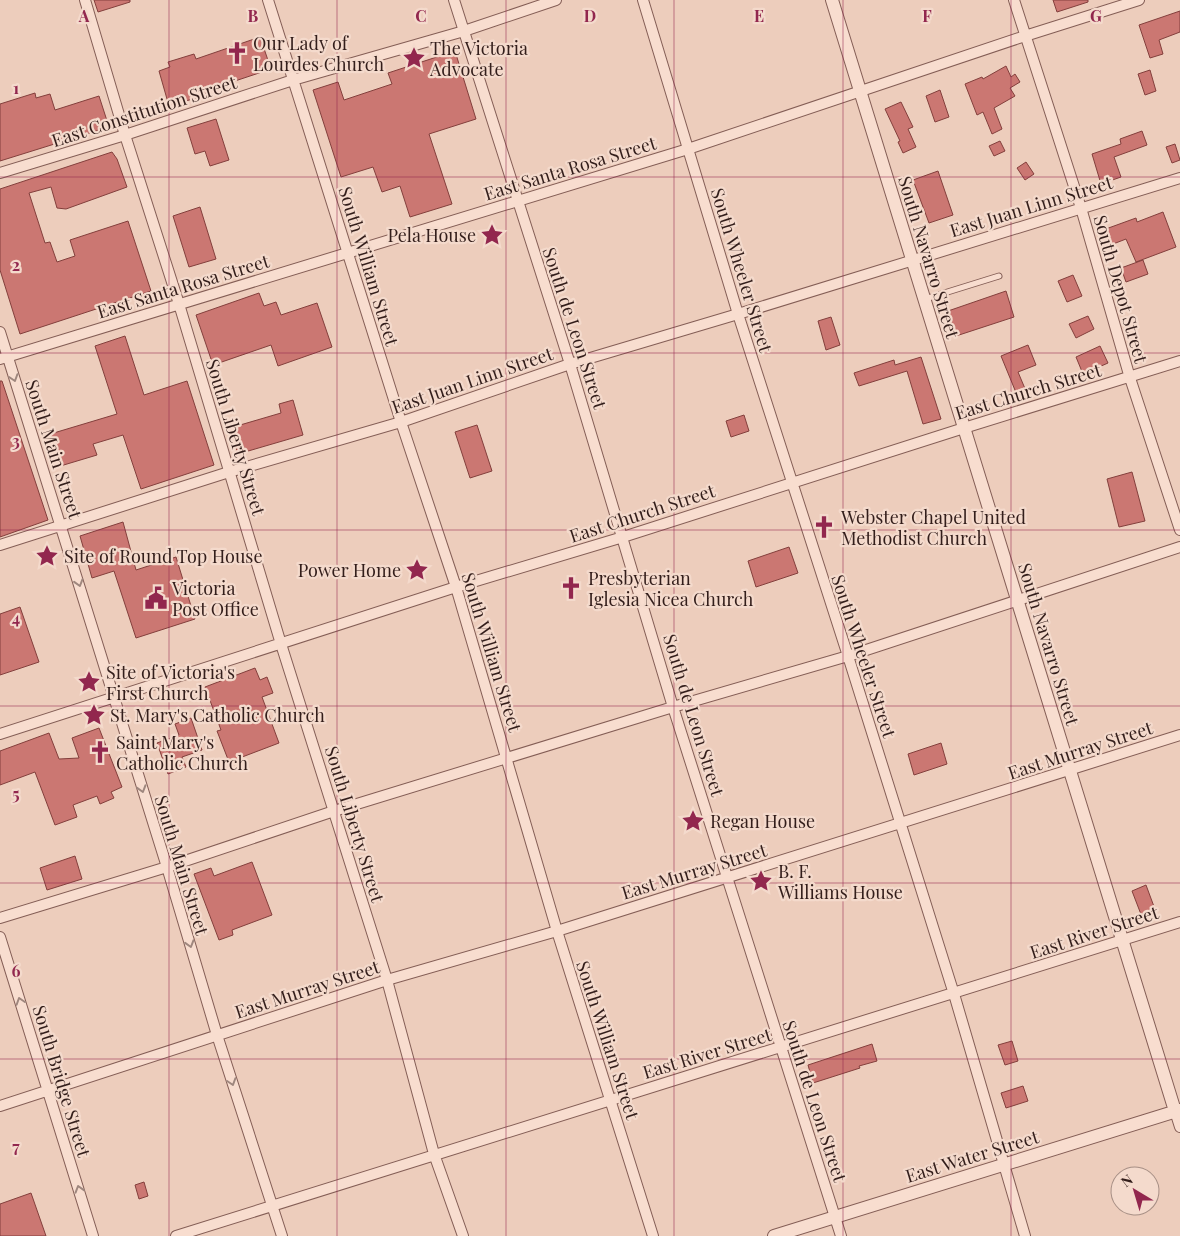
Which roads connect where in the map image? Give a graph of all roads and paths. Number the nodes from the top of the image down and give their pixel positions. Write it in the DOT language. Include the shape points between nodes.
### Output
graph roads {
  1 [pos="85,0"];
  2 [pos="268,0"];
  3 [pos="454,0"];
  4 [pos="556,0"];
  5 [pos="643,0"];
  6 [pos="832,0"];
  7 [pos="1014,0"];
  8 [pos="1139,0"];
  9 [pos="464,31"];
  10 [pos="1025,36"];
  11 [pos="293,80"];
  12 [pos="860,91"];
  13 [pos="125,135"];
  14 [pos="688,149"];
  15 [pos="0,173"];
  16 [pos="1180,178"];
  17 [pos="517,201"];
  18 [pos="1080,208"];
  19 [pos="348,252"];
  20 [pos="912,260"];
  21 [pos="999,276"];
  22 [pos="924,300"];
  23 [pos="179,304"];
  24 [pos="738,314"];
  25 [pos="0,332"];
  26 [pos="4,358"];
  27 [pos="1180,361"];
  28 [pos="570,364"];
  29 [pos="1130,378"];
  30 [pos="401,422"];
  31 [pos="964,428"];
  32 [pos="229,472"];
  33 [pos="792,482"];
  34 [pos="61,526"];
  35 [pos="1180,530"];
  36 [pos="623,537"];
  37 [pos="0,545"];
  38 [pos="1180,547"];
  39 [pos="456,586"];
  40 [pos="1017,599"];
  41 [pos="281,644"];
  42 [pos="848,656"];
  43 [pos="114,697"];
  44 [pos="673,707"];
  45 [pos="0,734"];
  46 [pos="1180,735"];
  47 [pos="507,759"];
  48 [pos="1070,770"];
  49 [pos="334,811"];
  50 [pos="900,824"];
  51 [pos="167,867"];
  52 [pos="727,877"];
  53 [pos="0,918"];
  54 [pos="1180,922"];
  55 [pos="557,931"];
  56 [pos="0,937"];
  57 [pos="1122,940"];
  58 [pos="387,980"];
  59 [pos="954,994"];
  60 [pos="217,1035"];
  61 [pos="781,1048"];
  62 [pos="49,1090"];
  63 [pos="610,1100"];
  64 [pos="0,1106"];
  65 [pos="1178,1110"];
  66 [pos="1180,1127"];
  67 [pos="434,1154"];
  68 [pos="1003,1165"];
  69 [pos="272,1205"];
  70 [pos="836,1217"];
  71 [pos="93,1236"];
  72 [pos="176,1236"];
  73 [pos="282,1236"];
  74 [pos="463,1236"];
  75 [pos="654,1236"];
  76 [pos="774,1236"];
  77 [pos="841,1236"];
  78 [pos="1025,1236"];
  1 -- 13 [label="street, South Liberty Street"];
  2 -- 11 [label="street, South William Street"];
  3 -- 9 [label="street, South de Leon Street"];
  4 -- 9 [label="street, East Constitution Street"];
  5 -- 14 [label="street, South Wheeler Street"];
  6 -- 12 [label="street, South Navarro Street"];
  7 -- 10 [label="street, South Depot Street"];
  8 -- 10 [label="street, East Santa Rosa Street"];
  9 -- 11 [label="street, East Constitution Street"];
  9 -- 17 [label="street, South de Leon Street"];
  10 -- 12 [label="street, East Santa Rosa Street"];
  10 -- 18 [label="street, South Depot Street"];
  11 -- 13 [label="street, East Constitution Street"];
  11 -- 19 [label="street, South William Street"];
  12 -- 14 [label="street, East Santa Rosa Street"];
  12 -- 20 [label="street, South Navarro Street"];
  13 -- 15 [label="street, East Constitution Street"];
  13 -- 23 [label="street, South Liberty Street"];
  14 -- 17 [label="street, East Santa Rosa Street"];
  14 -- 24 [label="street, South Wheeler Street"];
  16 -- 18 [label="street, East Juan Linn Street"];
  17 -- 19 [label="street, East Santa Rosa Street"];
  17 -- 28 [label="street, South de Leon Street"];
  18 -- 20 [label="street, East Juan Linn Street"];
  18 -- 29 [label="street, South Depot Street"];
  19 -- 23 [label="street, East Santa Rosa Street"];
  19 -- 30 [label="street, South William Street"];
  20 -- 22 [label="street, South Navarro Street"];
  20 -- 24 [label="street, East Juan Linn Street"];
  21 -- 22 [label="lane"];
  22 -- 31 [label="street, South Navarro Street"];
  23 -- 26 [label="street, East Santa Rosa Street"];
  23 -- 32 [label="street, South Liberty Street"];
  24 -- 28 [label="street, East Juan Linn Street"];
  24 -- 33 [label="street, South Wheeler Street"];
  25 -- 26 [label="street, South Main Street"];
  26 -- 34 [label="street, South Main Street, one-way"];
  27 -- 29 [label="street, East Church Street"];
  28 -- 30 [label="street, East Juan Linn Street"];
  28 -- 36 [label="street, South de Leon Street"];
  29 -- 31 [label="street, East Church Street"];
  29 -- 35 [label="street, South Depot Street"];
  30 -- 32 [label="street, East Juan Linn Street"];
  30 -- 39 [label="street, South William Street"];
  31 -- 33 [label="street, East Church Street"];
  31 -- 40 [label="street, South Navarro Street"];
  32 -- 34 [label="street, East Juan Linn Street"];
  32 -- 41 [label="street, South Liberty Street"];
  33 -- 36 [label="street, East Church Street"];
  33 -- 42 [label="street, South Wheeler Street"];
  34 -- 37 [label="street, East Juan Linn Street"];
  34 -- 43 [label="street, South Main Street, one-way"];
  36 -- 39 [label="street, East Church Street"];
  36 -- 44 [label="street, South de Leon Street"];
  38 -- 40 [label="street"];
  39 -- 41 [label="street, East Church Street"];
  39 -- 47 [label="street, South William Street"];
  40 -- 42 [label="street"];
  40 -- 48 [label="street, South Navarro Street"];
  41 -- 43 [label="street, East Church Street"];
  41 -- 49 [label="street, South Liberty Street"];
  42 -- 44 [label="street"];
  42 -- 50 [label="street, South Wheeler Street"];
  43 -- 45 [label="street, East Church Street"];
  43 -- 51 [label="street, South Main Street, one-way"];
  44 -- 47 [label="street"];
  44 -- 52 [label="street, South de Leon Street"];
  46 -- 48 [label="street, East Murray Street"];
  47 -- 49 [label="street"];
  47 -- 55 [label="street, South William Street"];
  48 -- 50 [label="street, East Murray Street"];
  48 -- 57 [label="street, South Navarro Street"];
  49 -- 51 [label="street"];
  49 -- 58 [label="street, South Liberty Street"];
  50 -- 52 [label="street, East Murray Street"];
  50 -- 59 [label="street, South Wheeler Street"];
  51 -- 53 [label="street"];
  51 -- 60 [label="street, South Main Street, one-way"];
  52 -- 55 [label="street, East Murray Street"];
  52 -- 61 [label="street, South de Leon Street"];
  54 -- 57 [label="street, East River Street"];
  55 -- 58 [label="street, East Murray Street"];
  55 -- 63 [label="street, South William Street"];
  62 -- 56 [label="street, South Bridge Street, one-way"];
  57 -- 59 [label="street, East River Street"];
  57 -- 65 [label="street, South Navarro Street"];
  58 -- 60 [label="street, East Murray Street"];
  58 -- 67 [label="street, South Liberty Street"];
  59 -- 61 [label="street, East River Street"];
  59 -- 68 [label="street, South Wheeler Street"];
  60 -- 62 [label="street, East Murray Street"];
  60 -- 69 [label="street, South Main Street, one-way"];
  61 -- 63 [label="street, East River Street"];
  61 -- 70 [label="street, South de Leon Street"];
  62 -- 64 [label="street, East Murray Street"];
  71 -- 62 [label="street, South Bridge Street, one-way"];
  63 -- 67 [label="street, East River Street"];
  63 -- 75 [label="street, South William Street"];
  65 -- 66 [label="street, South Navarro Street"];
  65 -- 68 [label="street, East Water Street"];
  67 -- 69 [label="street, East River Street"];
  67 -- 74 [label="street, South Liberty Street"];
  68 -- 70 [label="street, East Water Street"];
  68 -- 78 [label="street, South Wheeler Street"];
  69 -- 72 [label="street, East River Street"];
  69 -- 73 [label="street, South Main Street"];
  70 -- 76 [label="street, East Water Street"];
  70 -- 77 [label="street, South de Leon Street"];
}
